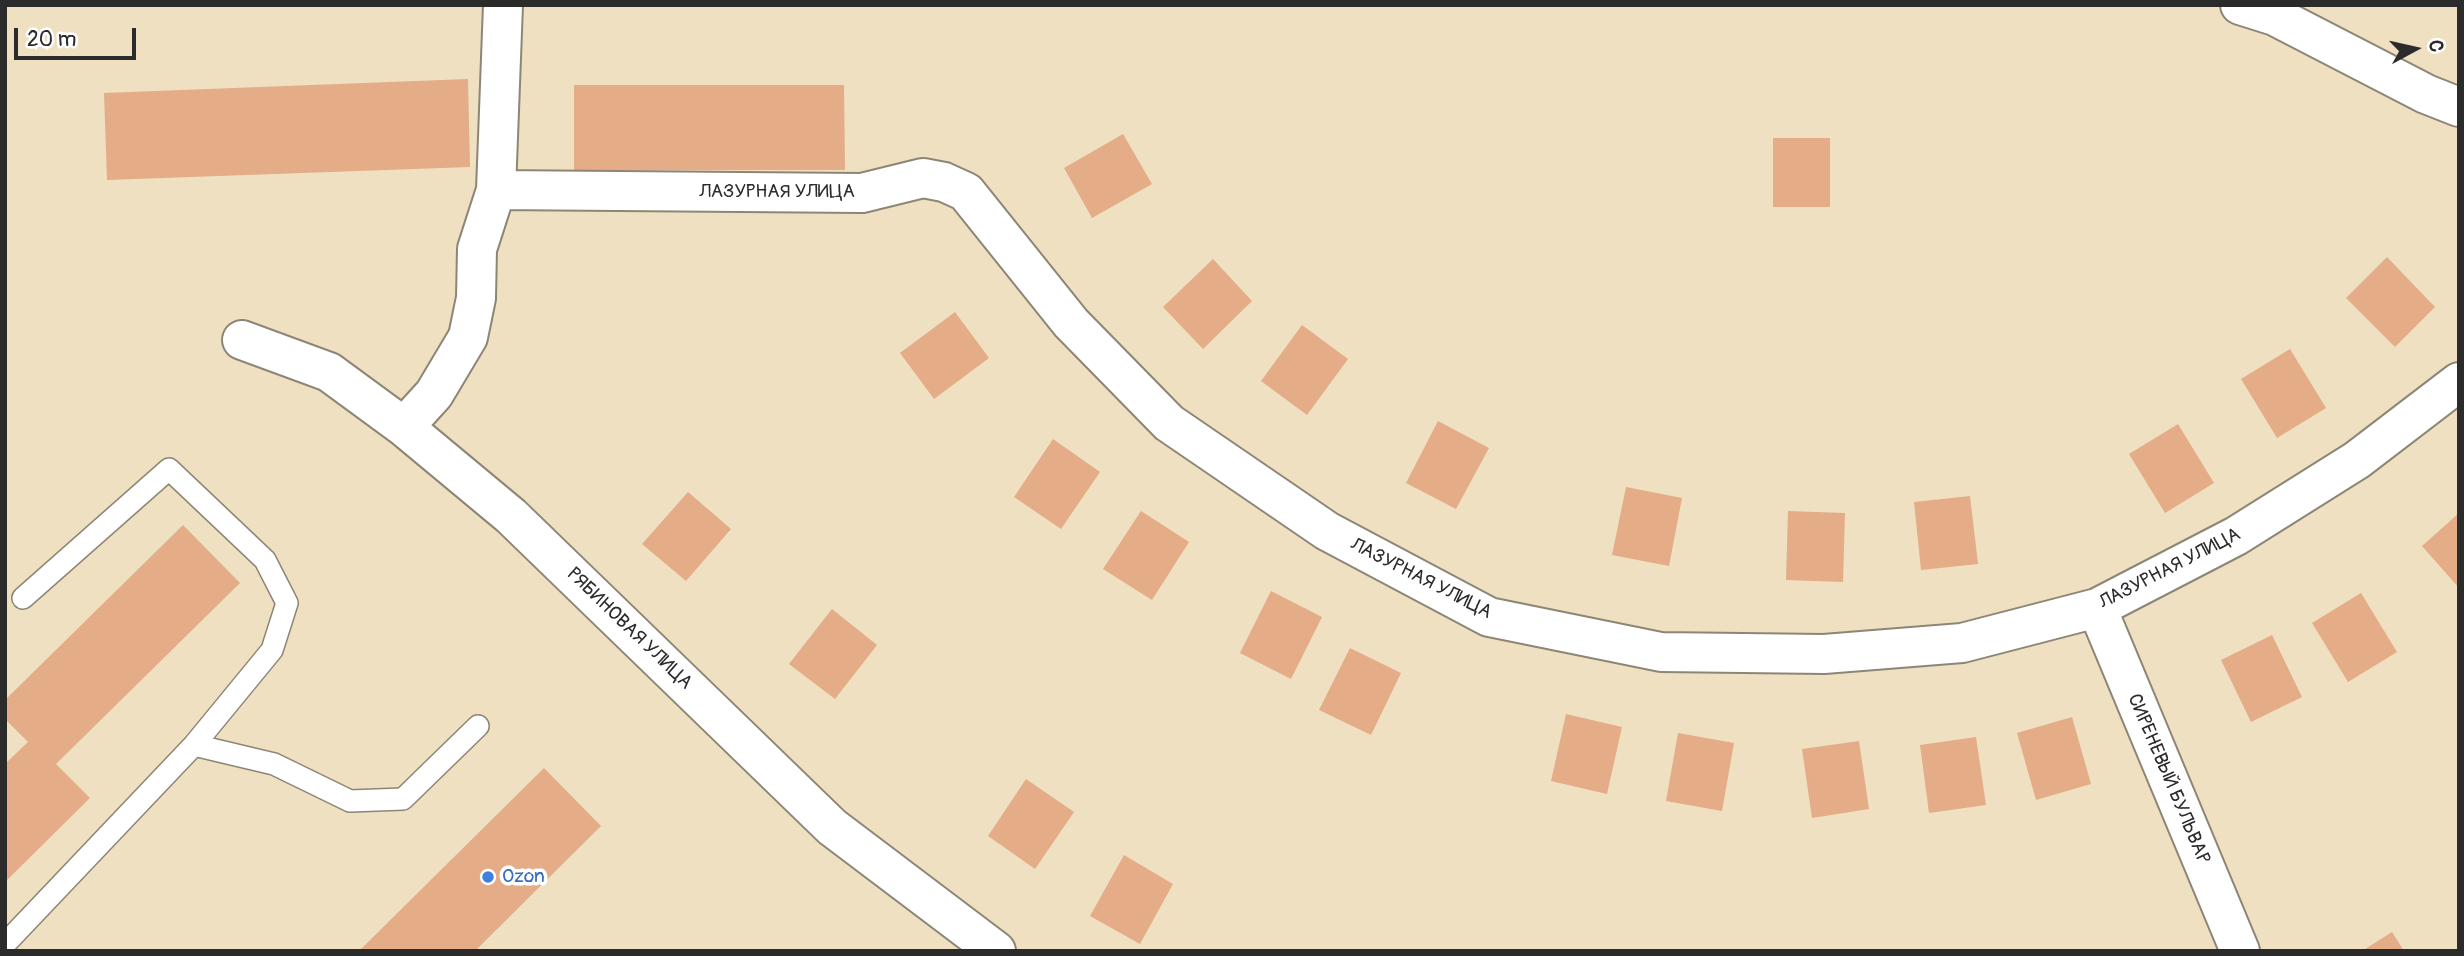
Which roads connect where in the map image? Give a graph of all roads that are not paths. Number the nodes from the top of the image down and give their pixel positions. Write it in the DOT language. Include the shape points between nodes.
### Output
graph roads {
  1 [pos="503,5"];
  2 [pos="2240,5"];
  3 [pos="2459,107"];
  4 [pos="496,190"];
  5 [pos="242,340"];
  6 [pos="2459,383"];
  7 [pos="404,427"];
  8 [pos="23,598"];
  9 [pos="2097,608"];
  10 [pos="478,726"];
  11 [pos="194,745"];
  12 [pos="5,944"];
  13 [pos="996,951"];
  14 [pos="2240,951"];
  1 -- 4 [label="street"];
  2 -- 3 [label="street" via="2276,16"];
  4 -- 7 [label="street" via="477,249 476,298 468,337 434,394"];
  4 -- 9 [label="street, ЛАЗУРНАЯ УЛИЦА" via="862,193 923,178 944,182 966,192 1071,323 1169,423 1327,531 1489,617 1661,652 1824,654 1962,643"];
  5 -- 7 [label="street, РЯБИНОВАЯ УЛИЦА" via="330,372"];
  6 -- 9 [label="street, ЛАЗУРНАЯ УЛИЦА" via="2357,460 2258,522"];
  7 -- 13 [label="street, РЯБИНОВАЯ УЛИЦА" via="511,516 832,827"];
  8 -- 11 [label="lane" via="169,469 265,560 286,603 272,650"];
  9 -- 14 [label="street, СИРЕНЕВЫЙ БУЛЬВАР"];
  10 -- 11 [label="lane" via="403,799 350,801 274,764"];
  11 -- 12 [label="lane"];
}
